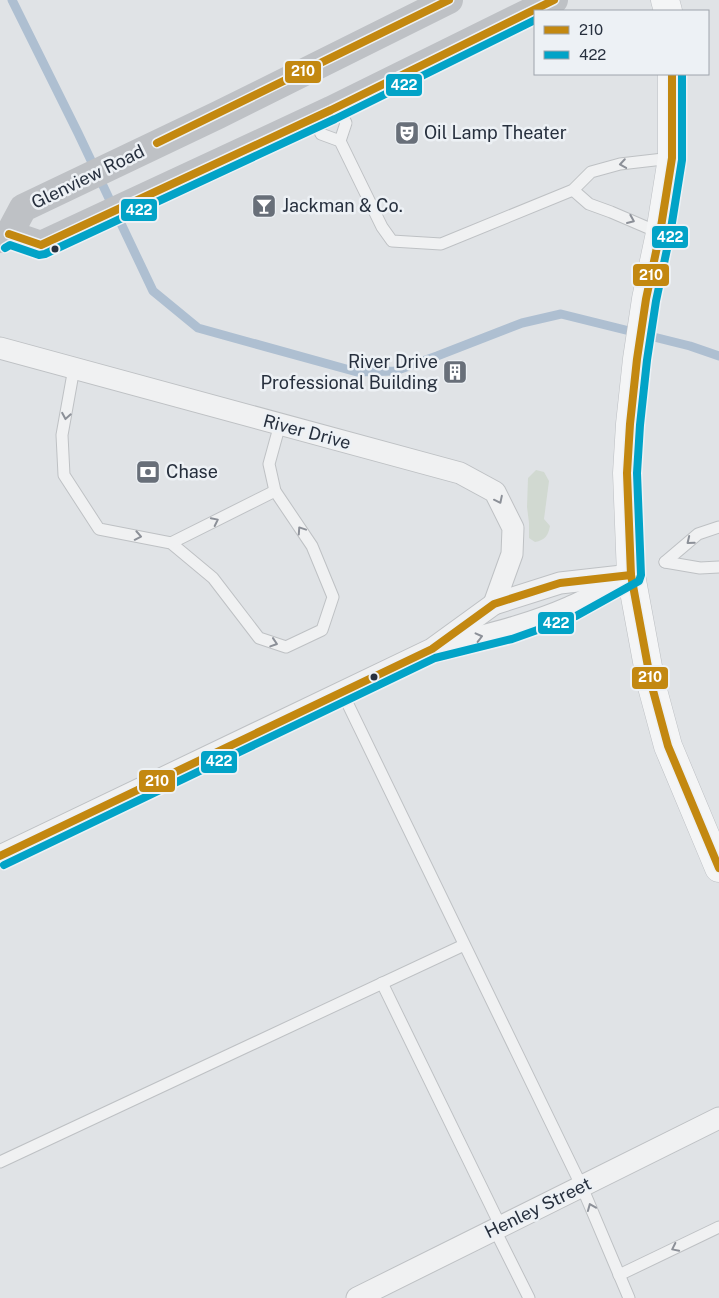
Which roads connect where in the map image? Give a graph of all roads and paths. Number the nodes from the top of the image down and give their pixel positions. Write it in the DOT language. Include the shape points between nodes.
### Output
graph roads {
  1 [pos="449,0"];
  2 [pos="554,0"];
  3 [pos="672,75"];
  4 [pos="326,112"];
  5 [pos="340,140"];
  6 [pos="672,158"];
  7 [pos="573,190"];
  8 [pos="660,233"];
  9 [pos="4,236"];
  10 [pos="0,348"];
  11 [pos="74,368"];
  12 [pos="280,424"];
  13 [pos="275,491"];
  14 [pos="719,527"];
  15 [pos="171,543"];
  16 [pos="719,567"];
  17 [pos="631,575"];
  18 [pos="494,604"];
  19 [pos="432,649"];
  20 [pos="342,692"];
  21 [pos="0,856"];
  22 [pos="719,868"];
  23 [pos="464,945"];
  24 [pos="382,983"];
  25 [pos="719,1118"];
  26 [pos="0,1162"];
  27 [pos="582,1187"];
  28 [pos="719,1227"];
  29 [pos="498,1228"];
  30 [pos="619,1275"];
  31 [pos="357,1298"];
  32 [pos="529,1298"];
  33 [pos="628,1298"];
  1 -- 9 [label="main road, Glenview Road" via="24,208"];
  2 -- 4 [label="main road, Glenview Road"];
  3 -- 6 [label="main road"];
  4 -- 5 [label="lane" via="346,123"];
  4 -- 5 [label="lane" via="321,134"];
  4 -- 9 [label="main road, Glenview Road" via="41,245"];
  5 -- 7 [label="lane" via="392,241 441,244"];
  6 -- 7 [label="lane, one-way" via="620,164 591,172"];
  6 -- 8 [label="main road"];
  7 -- 8 [label="lane, one-way" via="589,204"];
  8 -- 17 [label="main road" via="637,359 627,474"];
  10 -- 11 [label="street, River Drive"];
  11 -- 12 [label="street, River Drive"];
  11 -- 15 [label="lane, one-way" via="62,435 64,474 99,529"];
  12 -- 13 [label="lane" via="270,464"];
  12 -- 18 [label="street, River Drive, one-way" via="460,473 495,492 513,528 512,554"];
  15 -- 13 [label="lane, one-way"];
  15 -- 13 [label="lane, one-way" via="213,578 259,638 286,647 322,630 333,597 312,546"];
  14 -- 16 [label="lane, one-way" via="698,534 664,562 700,568"];
  17 -- 18 [label="street" via="560,583"];
  19 -- 17 [label="street, one-way" via="553,614"];
  17 -- 22 [label="main road" via="650,683 668,746"];
  18 -- 19 [label="street"];
  19 -- 20 [label="street"];
  20 -- 21 [label="street"];
  20 -- 23 [label="lane"];
  23 -- 24 [label="lane"];
  23 -- 27 [label="lane"];
  24 -- 26 [label="lane"];
  24 -- 29 [label="lane"];
  25 -- 27 [label="street, Henley Street"];
  27 -- 29 [label="street, Henley Street"];
  30 -- 27 [label="lane, one-way"];
  28 -- 30 [label="lane, one-way"];
  29 -- 31 [label="street, Henley Street"];
  29 -- 32 [label="lane"];
  30 -- 33 [label="lane"];
}
